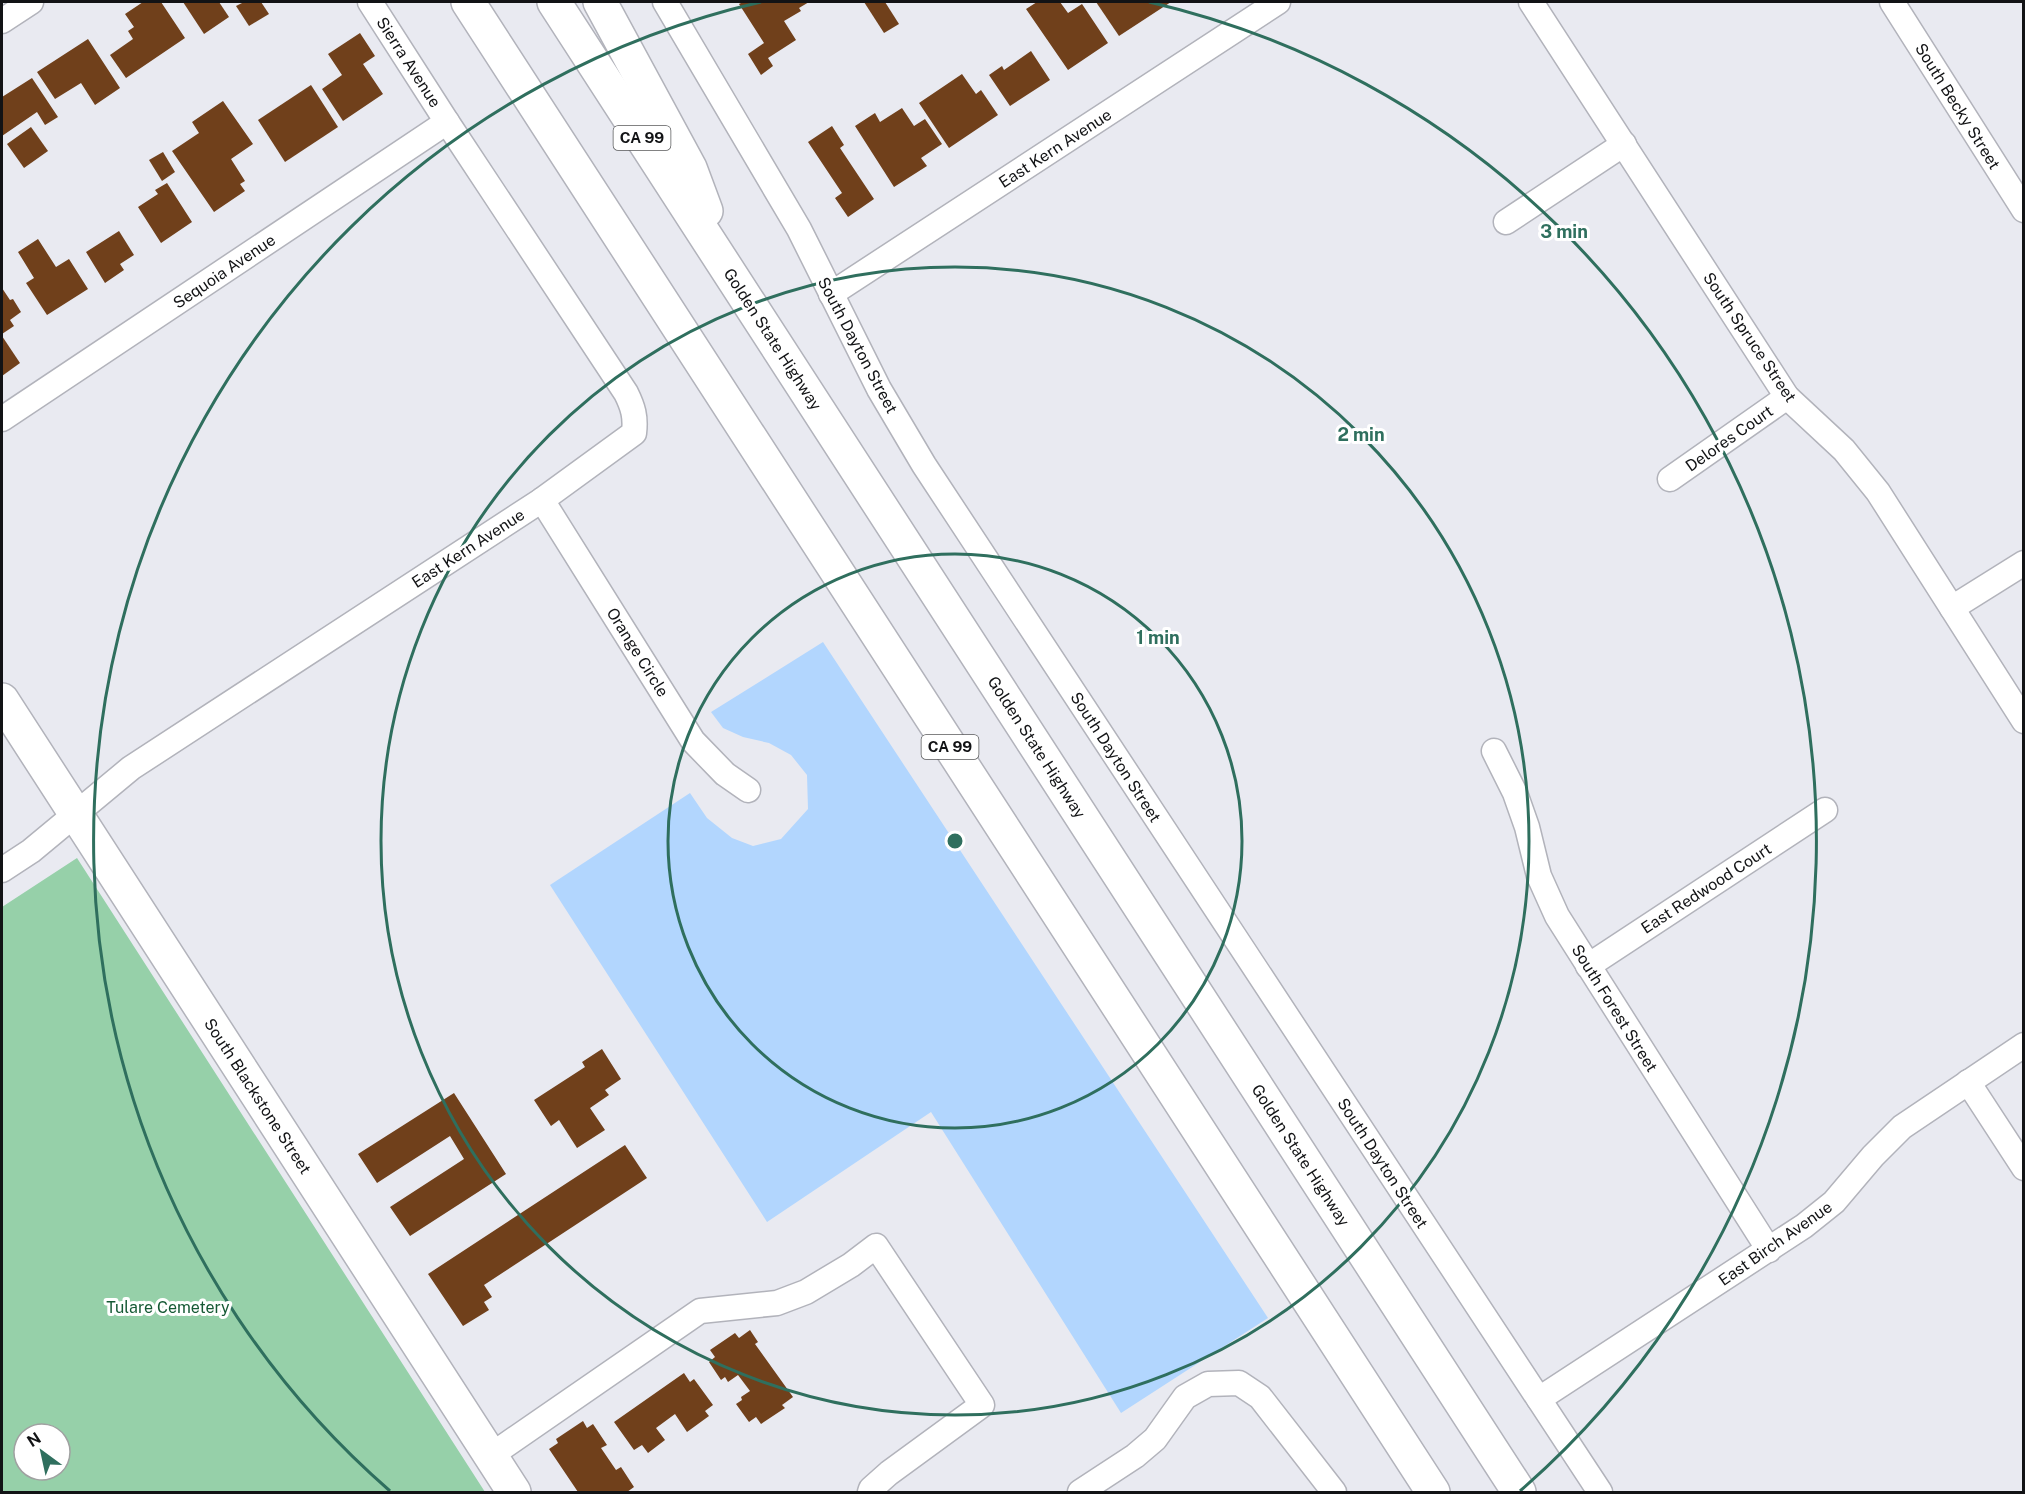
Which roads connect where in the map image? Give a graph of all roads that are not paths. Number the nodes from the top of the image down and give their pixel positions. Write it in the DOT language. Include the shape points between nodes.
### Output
graph roads {
  1 [pos="31,2"];
  2 [pos="370,2"];
  3 [pos="468,2"];
  4 [pos="554,2"];
  5 [pos="600,2"];
  6 [pos="665,2"];
  7 [pos="1278,2"];
  8 [pos="1531,2"];
  9 [pos="1893,2"];
  10 [pos="2,21"];
  11 [pos="447,122"];
  12 [pos="1624,144"];
  13 [pos="2024,210"];
  14 [pos="1506,222"];
  15 [pos="730,274"];
  16 [pos="831,294"];
  17 [pos="1787,398"];
  18 [pos="2,419"];
  19 [pos="1670,479"];
  20 [pos="542,500"];
  21 [pos="2024,563"];
  22 [pos="1952,608"];
  23 [pos="2,700"];
  24 [pos="2024,721"];
  25 [pos="1494,751"];
  26 [pos="748,790"];
  27 [pos="1825,810"];
  28 [pos="75,813"];
  29 [pos="2,870"];
  30 [pos="1588,966"];
  31 [pos="2024,1045"];
  32 [pos="1968,1082"];
  33 [pos="2024,1168"];
  34 [pos="1769,1250"];
  35 [pos="1539,1399"];
  36 [pos="490,1456"];
  37 [pos="514,1492"];
  38 [pos="870,1492"];
  39 [pos="1080,1492"];
  40 [pos="1334,1492"];
  41 [pos="1433,1492"];
  42 [pos="1520,1492"];
  43 [pos="1600,1492"];
  1 -- 10 [label="street"];
  2 -- 11 [label="street, Sierra Avenue"];
  3 -- 41 [label="main road, CA 99"];
  4 -- 15 [label="main road, Golden State Highway / CA 99"];
  5 -- 15 [label="main road" via="690,168"];
  6 -- 16 [label="street, South Dayton Street" via="799,229"];
  7 -- 16 [label="street, East Kern Avenue"];
  8 -- 12 [label="street, South Spruce Street"];
  9 -- 13 [label="street, South Becky Street"];
  11 -- 18 [label="street, Sequoia Avenue"];
  11 -- 20 [label="street, East Kern Avenue" via="633,407 634,433"];
  12 -- 14 [label="street"];
  12 -- 17 [label="street, South Spruce Street"];
  15 -- 42 [label="main road, Golden State Highway / CA 99"];
  16 -- 35 [label="street, South Dayton Street" via="879,389 924,465"];
  17 -- 19 [label="street, Delores Court"];
  17 -- 22 [label="street, South Spruce Street" via="1844,450 1878,492"];
  20 -- 26 [label="street, Orange Circle" via="693,741 725,774"];
  20 -- 28 [label="street, East Kern Avenue" via="131,768"];
  21 -- 22 [label="street"];
  22 -- 24 [label="street, South Spruce Street"];
  23 -- 28 [label="main road, South Blackstone Street"];
  25 -- 30 [label="street, South Forest Street" via="1515,793 1539,876 1557,916"];
  27 -- 30 [label="street, East Redwood Court"];
  28 -- 29 [label="street, East Kern Avenue"];
  28 -- 36 [label="main road, South Blackstone Street"];
  30 -- 34 [label="street, South Forest Street"];
  31 -- 32 [label="street, East Birch Avenue"];
  32 -- 33 [label="street"];
  32 -- 34 [label="street, East Birch Avenue" via="1902,1127 1834,1202"];
  34 -- 35 [label="street, East Birch Avenue"];
  35 -- 43 [label="street, South Dayton Street"];
  36 -- 37 [label="main road, South Blackstone Street"];
  36 -- 38 [label="street" via="700,1311 777,1303 806,1292 876,1246 982,1405 889,1473"];
  39 -- 40 [label="street" via="1155,1439 1185,1397 1208,1384 1239,1383 1260,1397"];
}
